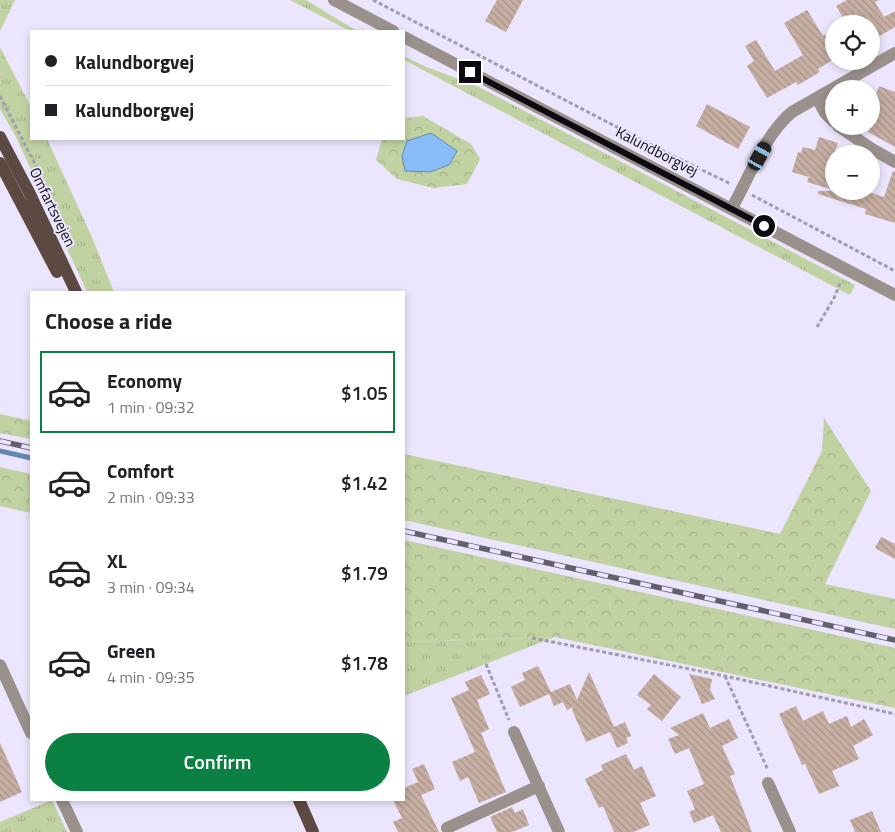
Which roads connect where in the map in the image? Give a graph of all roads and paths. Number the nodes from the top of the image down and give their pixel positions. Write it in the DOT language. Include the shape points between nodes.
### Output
graph roads {
  1 [pos="334,0"];
  2 [pos="374,0"];
  3 [pos="391,30"];
  4 [pos="405,38"];
  5 [pos="895,53"];
  6 [pos="817,98"];
  7 [pos="825,113"];
  8 [pos="851,135"];
  9 [pos="0,137"];
  10 [pos="895,162"];
  11 [pos="0,163"];
  12 [pos="742,189"];
  13 [pos="732,208"];
  14 [pos="846,269"];
  15 [pos="895,271"];
  16 [pos="66,291"];
  17 [pos="76,291"];
  18 [pos="895,295"];
  19 [pos="817,327"];
  20 [pos="532,638"];
  21 [pos="486,664"];
  22 [pos="0,666"];
  23 [pos="725,676"];
  24 [pos="895,714"];
  25 [pos="30,731"];
  26 [pos="514,732"];
  27 [pos="768,783"];
  28 [pos="539,786"];
  29 [pos="62,801"];
  30 [pos="298,801"];
  31 [pos="447,828"];
  32 [pos="77,832"];
  33 [pos="313,832"];
  34 [pos="559,832"];
  35 [pos="790,832"];
  1 -- 3 [label="street"];
  2 -- 12 [label="path"];
  4 -- 13 [label="street, Kalundborgvej"];
  5 -- 6 [label="street"];
  6 -- 7 [label="street"];
  6 -- 12 [label="street" via="792,112 781,123"];
  8 -- 10 [label="street"];
  9 -- 17 [label="main road, Omfartsvejen"];
  11 -- 16 [label="main road, Omfartsvejen"];
  12 -- 13 [label="street"];
  12 -- 15 [label="path"];
  13 -- 14 [label="street, Kalundborgvej"];
  14 -- 18 [label="street, Kalundborgvej"];
  14 -- 19 [label="path"];
  20 -- 23 [label="path"];
  21 -- 26 [label="path"];
  22 -- 25 [label="street"];
  23 -- 24 [label="path"];
  23 -- 27 [label="path" via="768,771"];
  26 -- 28 [label="street"];
  27 -- 35 [label="street"];
  28 -- 31 [label="street"];
  28 -- 34 [label="street"];
  29 -- 32 [label="street"];
  30 -- 33 [label="main road"];
}
